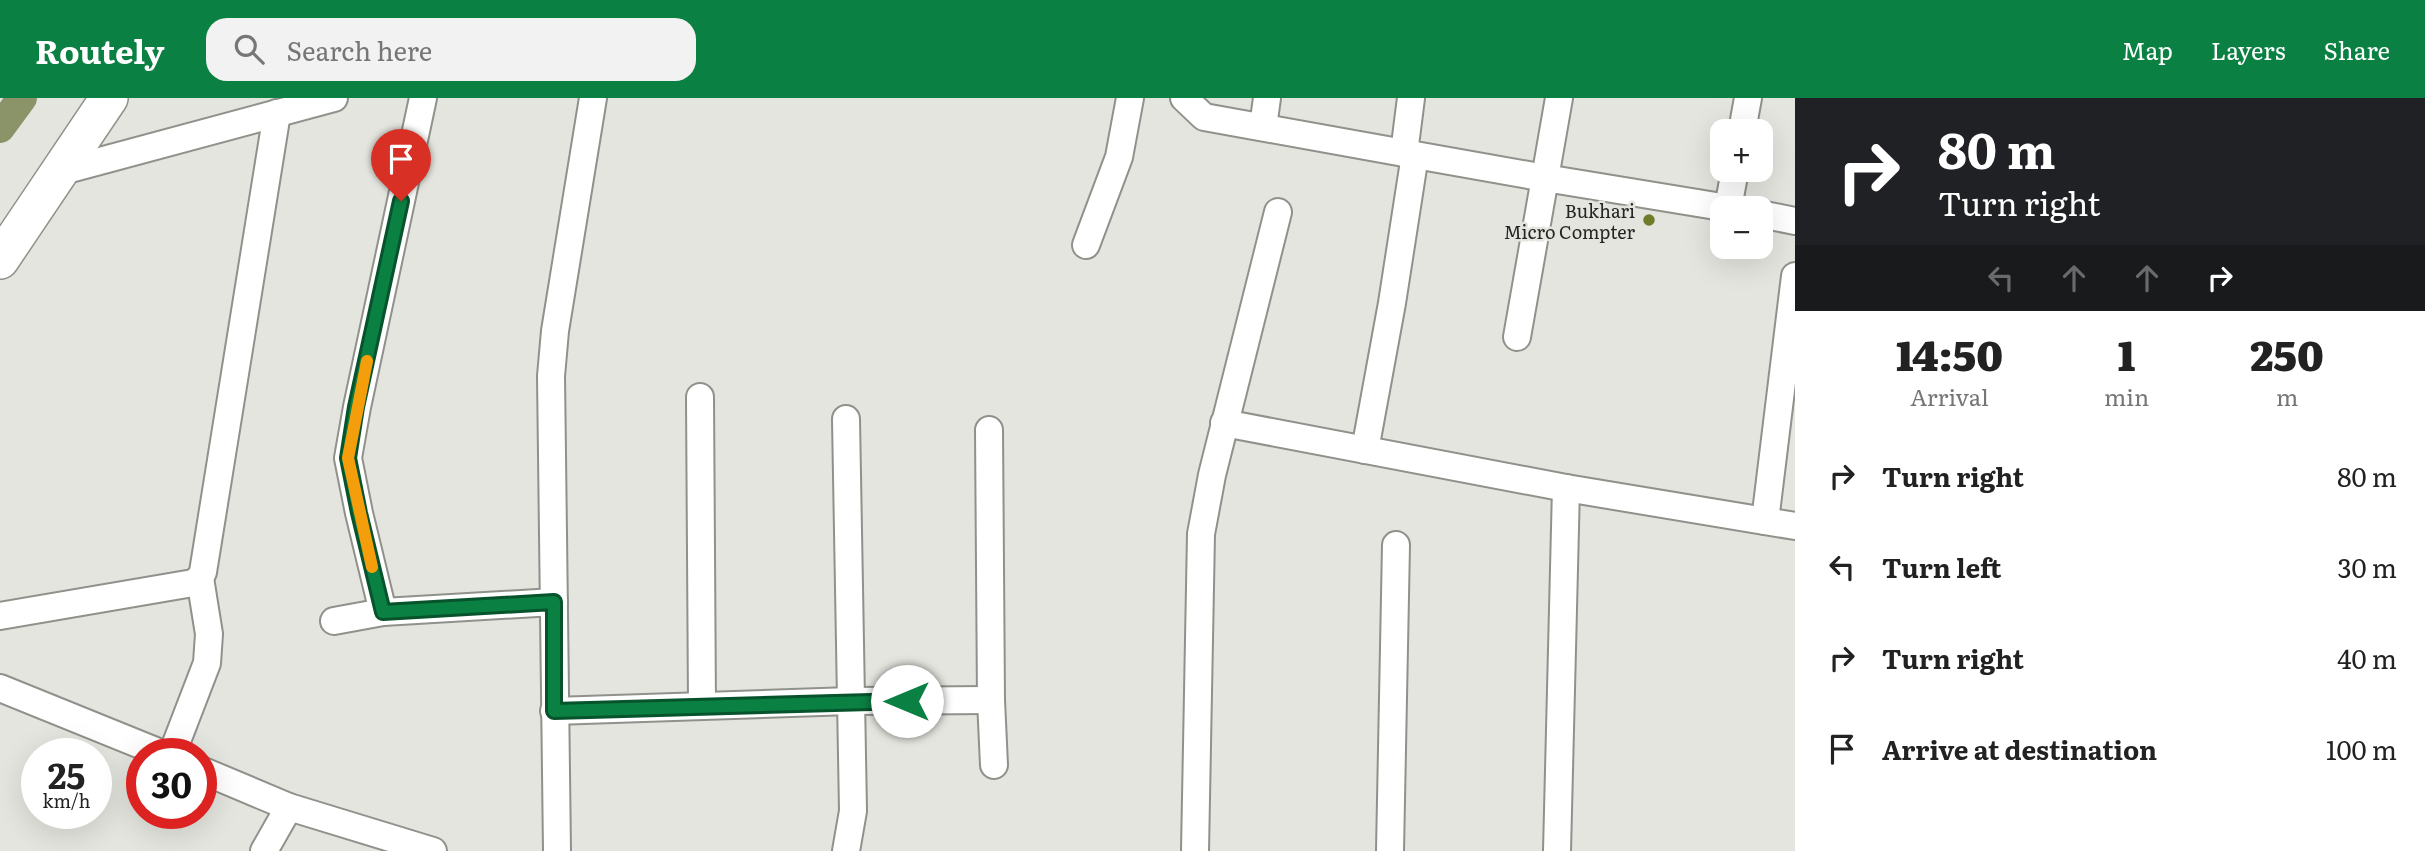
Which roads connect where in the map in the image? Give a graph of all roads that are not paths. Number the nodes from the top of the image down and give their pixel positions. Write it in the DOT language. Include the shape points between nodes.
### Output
graph roads {
  1 [pos="109,98"];
  2 [pos="334,98"];
  3 [pos="423,98"];
  4 [pos="593,98"];
  5 [pos="1130,98"];
  6 [pos="1184,98"];
  7 [pos="1268,98"];
  8 [pos="1411,98"];
  9 [pos="1559,98"];
  10 [pos="1748,98"];
  11 [pos="277,113"];
  12 [pos="1744,119"];
  13 [pos="1263,127"];
  14 [pos="1410,154"];
  15 [pos="59,172"];
  16 [pos="1545,178"];
  17 [pos="1710,205"];
  18 [pos="1278,212"];
  19 [pos="1773,217"];
  20 [pos="1795,221"];
  21 [pos="1086,245"];
  22 [pos="0,260"];
  23 [pos="1795,276"];
  24 [pos="1517,337"];
  25 [pos="699,397"];
  26 [pos="846,419"];
  27 [pos="1224,423"];
  28 [pos="989,430"];
  29 [pos="1365,450"];
  30 [pos="1566,488"];
  31 [pos="1765,521"];
  32 [pos="1795,526"];
  33 [pos="1396,545"];
  34 [pos="200,578"];
  35 [pos="554,602"];
  36 [pos="383,612"];
  37 [pos="0,616"];
  38 [pos="334,621"];
  39 [pos="0,688"];
  40 [pos="991,700"];
  41 [pos="851,701"];
  42 [pos="702,706"];
  43 [pos="554,711"];
  44 [pos="178,738"];
  45 [pos="126,739"];
  46 [pos="994,765"];
  47 [pos="217,777"];
  48 [pos="289,807"];
  49 [pos="264,851"];
  50 [pos="433,851"];
  51 [pos="557,851"];
  52 [pos="846,851"];
  53 [pos="1195,851"];
  54 [pos="1390,851"];
  55 [pos="1558,851"];
  1 -- 15 [label="main road"];
  2 -- 11 [label="street"];
  3 -- 36 [label="street" via="348,458"];
  4 -- 35 [label="street" via="551,376"];
  5 -- 21 [label="street" via="1119,157"];
  6 -- 13 [label="street" via="1204,117"];
  7 -- 13 [label="street"];
  8 -- 14 [label="street"];
  9 -- 16 [label="street"];
  10 -- 12 [label="street"];
  11 -- 15 [label="street"];
  11 -- 34 [label="street"];
  13 -- 14 [label="street"];
  14 -- 16 [label="street"];
  14 -- 29 [label="street" via="1392,303"];
  15 -- 22 [label="main road"];
  16 -- 17 [label="street"];
  16 -- 24 [label="street"];
  18 -- 27 [label="street"];
  19 -- 20 [label="street"];
  23 -- 31 [label="street"];
  25 -- 42 [label="street"];
  26 -- 41 [label="street"];
  27 -- 29 [label="street"];
  27 -- 53 [label="street" via="1201,534"];
  28 -- 40 [label="street"];
  29 -- 30 [label="street"];
  30 -- 31 [label="street"];
  30 -- 55 [label="street"];
  31 -- 32 [label="street"];
  33 -- 54 [label="street"];
  34 -- 37 [label="street" via="193,583"];
  34 -- 44 [label="street" via="209,634 207,663"];
  35 -- 36 [label="street"];
  35 -- 43 [label="street"];
  36 -- 38 [label="street"];
  39 -- 45 [label="street"];
  40 -- 41 [label="street"];
  40 -- 46 [label="street"];
  41 -- 42 [label="street"];
  41 -- 52 [label="street" via="853,811"];
  42 -- 43 [label="street"];
  43 -- 51 [label="street"];
  47 -- 48 [label="street"];
  48 -- 49 [label="street"];
  48 -- 50 [label="street"];
}
